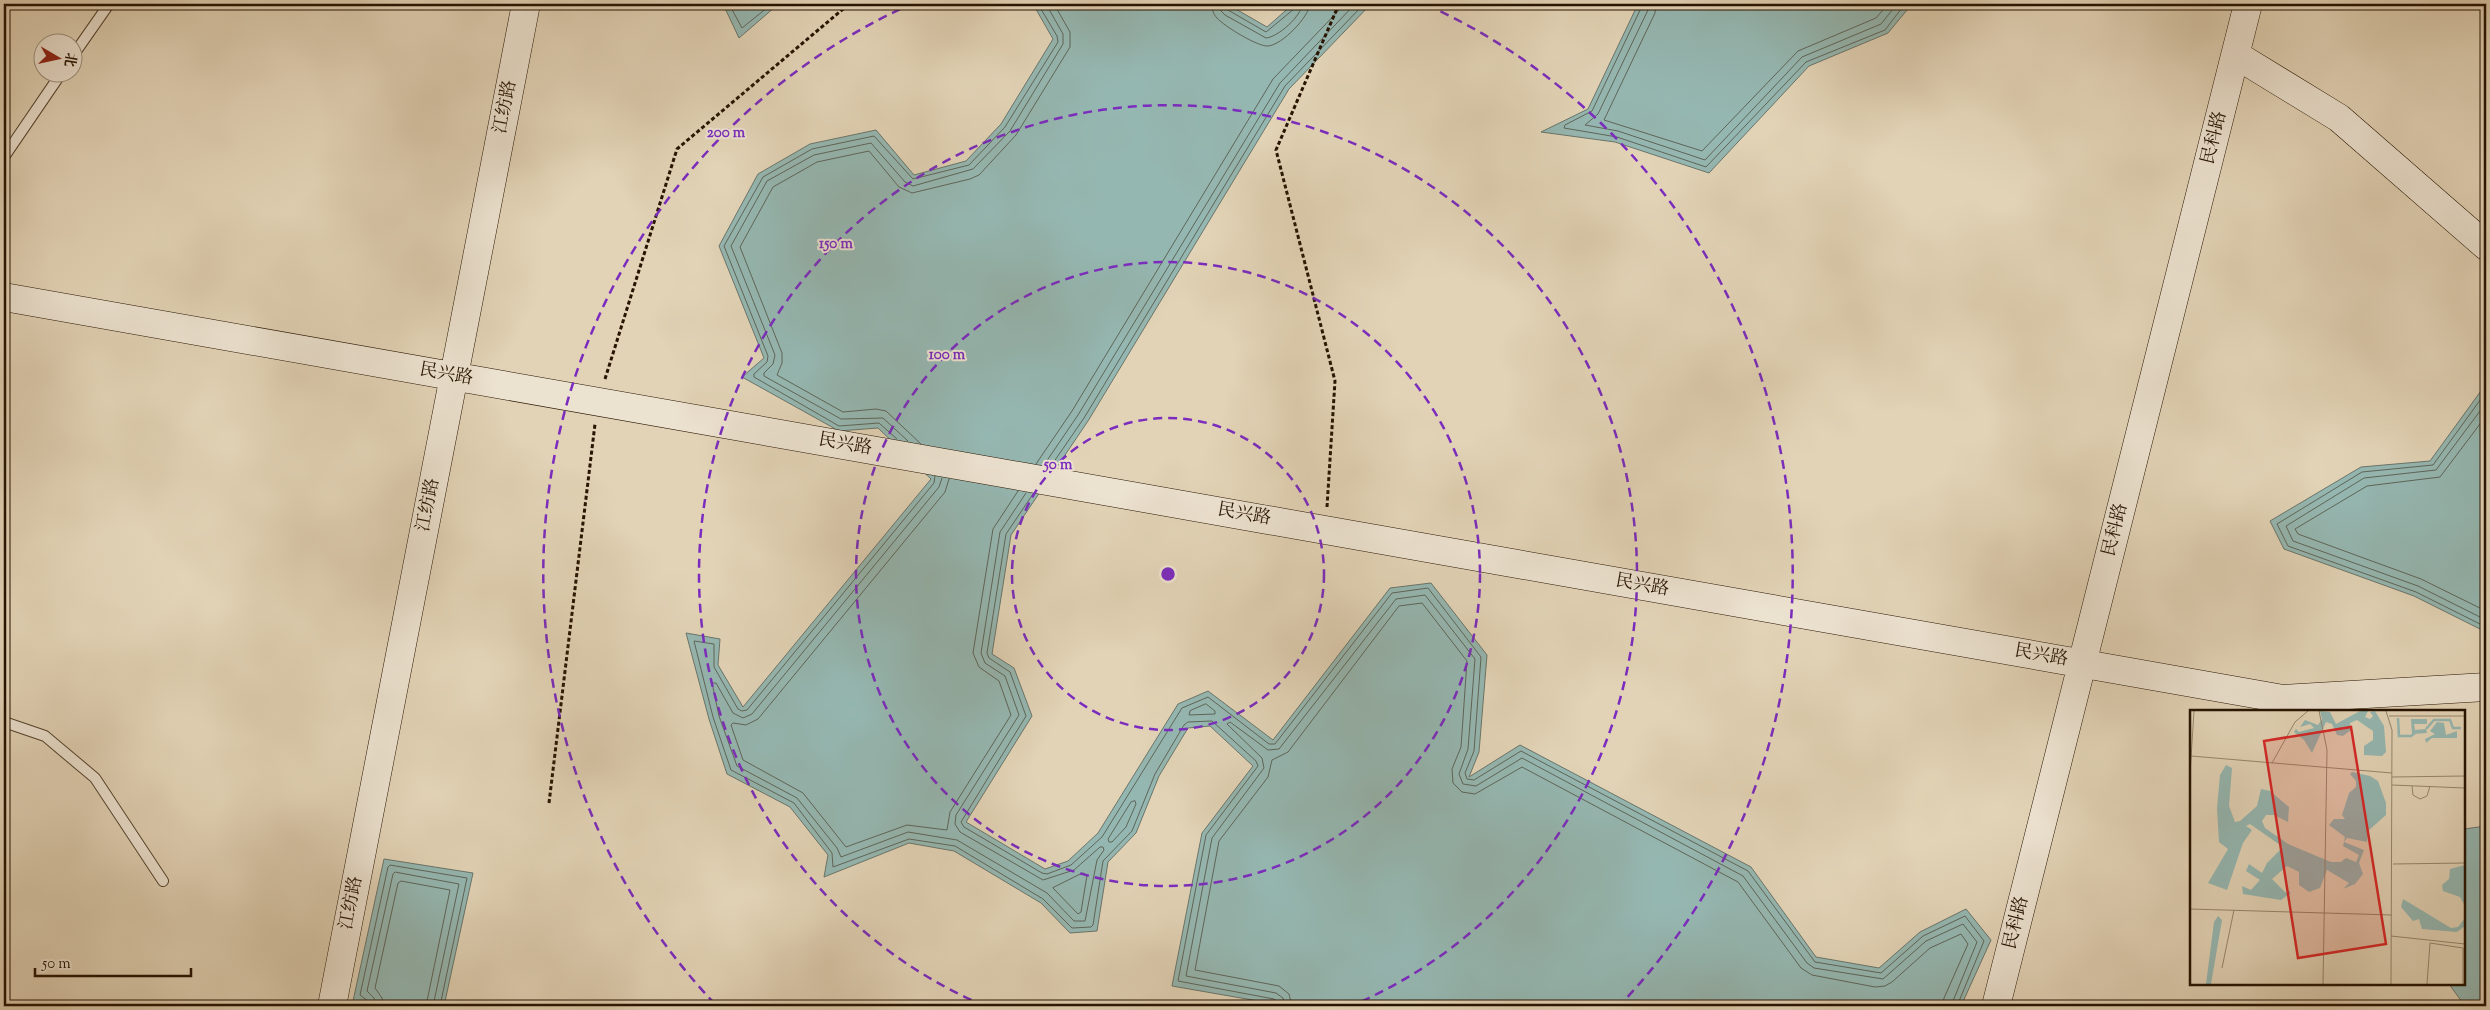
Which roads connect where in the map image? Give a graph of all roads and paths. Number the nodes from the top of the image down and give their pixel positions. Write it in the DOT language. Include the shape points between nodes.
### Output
graph roads {
  1 [pos="108,4"];
  2 [pos="526,4"];
  3 [pos="849,4"];
  4 [pos="1339,4"];
  5 [pos="2248,4"];
  6 [pos="82,42"];
  7 [pos="2236,55"];
  8 [pos="55,82"];
  9 [pos="4,158"];
  10 [pos="2486,246"];
  11 [pos="4,297"];
  12 [pos="454,376"];
  13 [pos="598,402"];
  14 [pos="1325,530"];
  15 [pos="2083,663"];
  16 [pos="2486,687"];
  17 [pos="4,722"];
  18 [pos="549,803"];
  19 [pos="163,881"];
  20 [pos="332,1006"];
  21 [pos="1996,1006"];
  1 -- 6 [label="lane"];
  2 -- 12 [label="street, 江纺路"];
  3 -- 13 [label="path" via="677,149"];
  4 -- 14 [label="path" via="1276,150 1335,381"];
  5 -- 7 [label="street, 民科路"];
  7 -- 10 [label="street" via="2338,118"];
  7 -- 15 [label="street, 民科路"];
  8 -- 9 [label="lane"];
  11 -- 12 [label="street, 民兴路"];
  12 -- 13 [label="street, 民兴路"];
  12 -- 20 [label="street, 江纺路"];
  13 -- 14 [label="street, 民兴路"];
  13 -- 18 [label="path"];
  14 -- 15 [label="street, 民兴路"];
  15 -- 16 [label="street, 民兴路" via="2283,699"];
  15 -- 21 [label="street, 民科路"];
  17 -- 19 [label="lane" via="46,736 95,778"];
}
